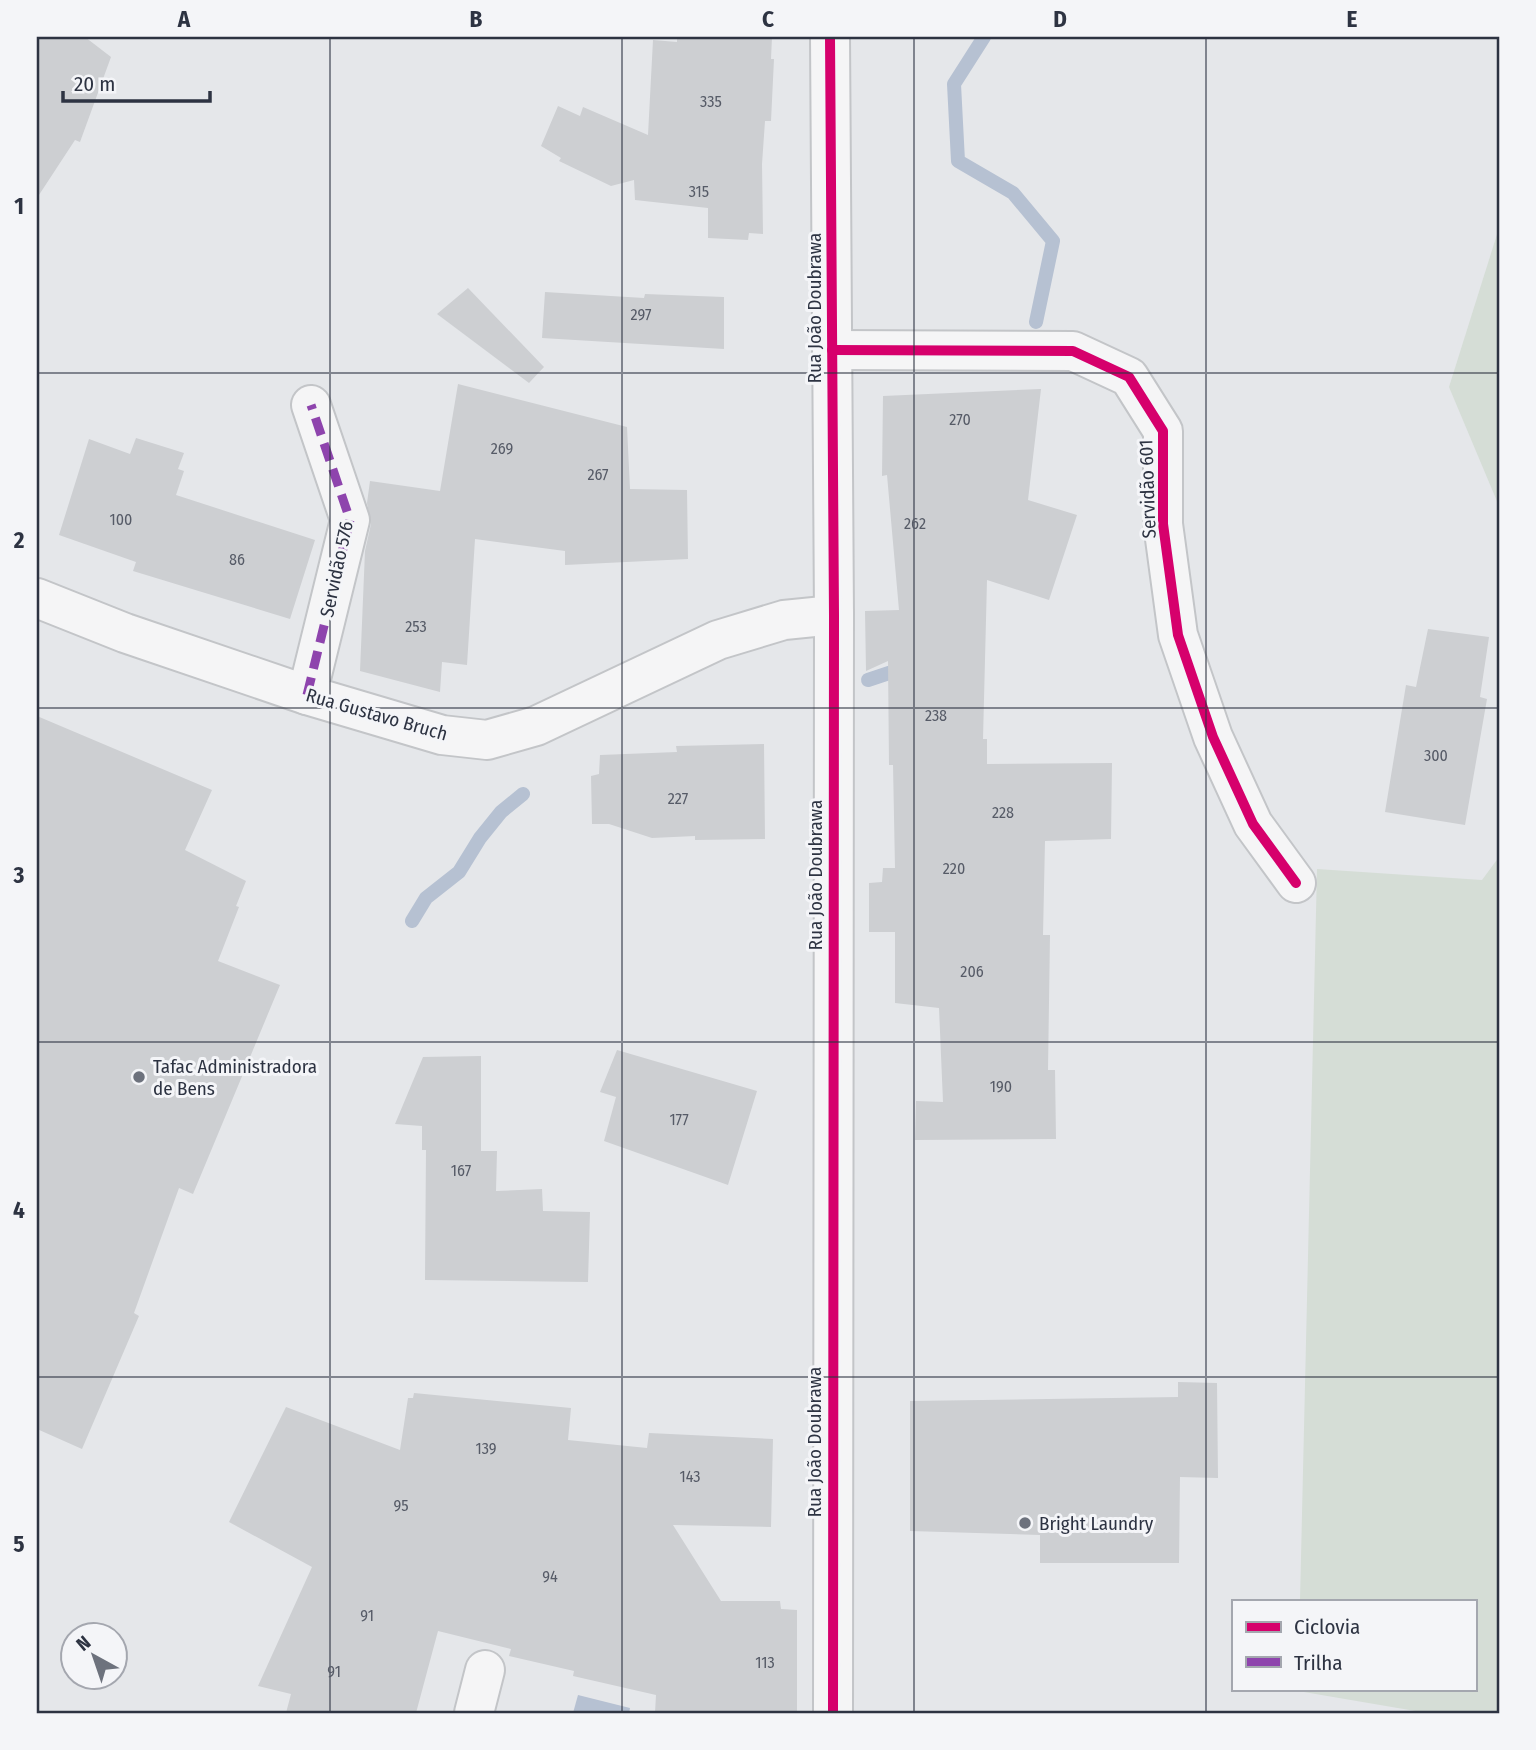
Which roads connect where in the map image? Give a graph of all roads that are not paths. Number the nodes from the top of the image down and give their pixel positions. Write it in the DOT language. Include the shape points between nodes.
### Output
graph roads {
  1 [pos="830,37"];
  2 [pos="832,350"];
  3 [pos="311,405"];
  4 [pos="37,598"];
  5 [pos="834,615"];
  6 [pos="307,695"];
  7 [pos="1296,883"];
  8 [pos="485,1670"];
  9 [pos="474,1713"];
  10 [pos="833,1713"];
  1 -- 2 [label="street, Rua João Doubrawa"];
  2 -- 5 [label="street, Rua João Doubrawa"];
  2 -- 7 [label="street, Servidão 601" via="1073,351 1129,377 1163,431 1163,524 1178,635 1213,737 1252,824"];
  3 -- 6 [label="street, Servidão 576" via="350,520"];
  4 -- 6 [label="street, Rua Gustavo Bruch"];
  5 -- 6 [label="street, Rua Gustavo Bruch" via="784,620 718,640 536,726 487,740 442,735"];
  5 -- 10 [label="street, Rua João Doubrawa"];
  8 -- 9 [label="street"];
}
